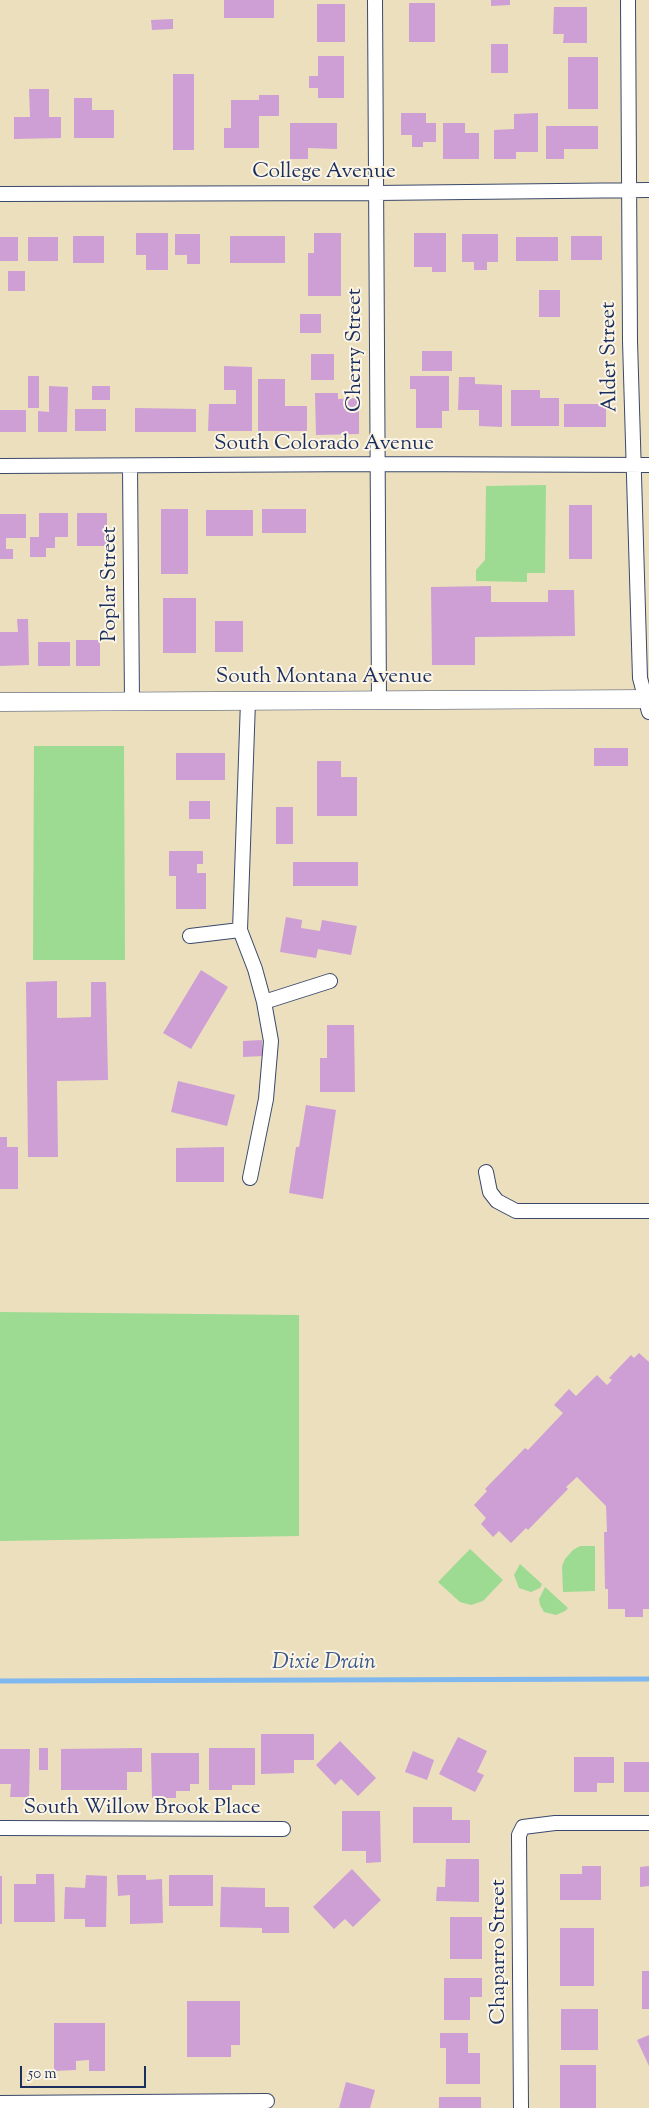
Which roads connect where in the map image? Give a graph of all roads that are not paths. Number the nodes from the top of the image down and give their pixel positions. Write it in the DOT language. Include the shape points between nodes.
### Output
graph roads {
  1 [pos="375,0"];
  2 [pos="628,0"];
  3 [pos="629,190"];
  4 [pos="649,190"];
  5 [pos="376,193"];
  6 [pos="0,194"];
  7 [pos="377,464"];
  8 [pos="634,465"];
  9 [pos="649,465"];
  10 [pos="0,466"];
  11 [pos="130,466"];
  12 [pos="380,700"];
  13 [pos="248,701"];
  14 [pos="0,702"];
  15 [pos="132,702"];
  16 [pos="648,704"];
  17 [pos="240,930"];
  18 [pos="190,936"];
  19 [pos="330,981"];
  20 [pos="264,1002"];
  21 [pos="486,1172"];
  22 [pos="250,1178"];
  23 [pos="649,1211"];
  24 [pos="649,1823"];
  25 [pos="0,1828"];
  26 [pos="283,1830"];
  27 [pos="267,2101"];
  28 [pos="0,2103"];
  29 [pos="65,2105"];
  30 [pos="521,2108"];
  1 -- 5 [label="street, Cherry Street"];
  2 -- 3 [label="street, Alder Street"];
  3 -- 4 [label="street, College Avenue"];
  3 -- 5 [label="street, College Avenue"];
  3 -- 8 [label="street, Alder Street"];
  5 -- 6 [label="street, College Avenue"];
  5 -- 7 [label="street, Cherry Street"];
  7 -- 8 [label="street, South Colorado Avenue"];
  7 -- 11 [label="street, South Colorado Avenue"];
  7 -- 12 [label="street, Cherry Street"];
  8 -- 9 [label="street, South Colorado Avenue"];
  8 -- 16 [label="street, Alder Street" via="640,678"];
  10 -- 11 [label="street, South Colorado Avenue"];
  11 -- 15 [label="street, Poplar Street"];
  12 -- 13 [label="street, South Montana Avenue"];
  12 -- 16 [label="street, South Montana Avenue"];
  13 -- 15 [label="street, South Montana Avenue"];
  13 -- 17 [label="street"];
  14 -- 15 [label="street, South Montana Avenue"];
  17 -- 18 [label="street"];
  17 -- 20 [label="street"];
  19 -- 20 [label="street"];
  20 -- 22 [label="street" via="271,1041 266,1099"];
  21 -- 23 [label="street" via="490,1192 497,1201 516,1211"];
  24 -- 30 [label="street, Chaparro Street" via="554,1823 522,1827"];
  25 -- 26 [label="street, South Willow Brook Place"];
  27 -- 29 [label="street"];
  28 -- 29 [label="street"];
}
